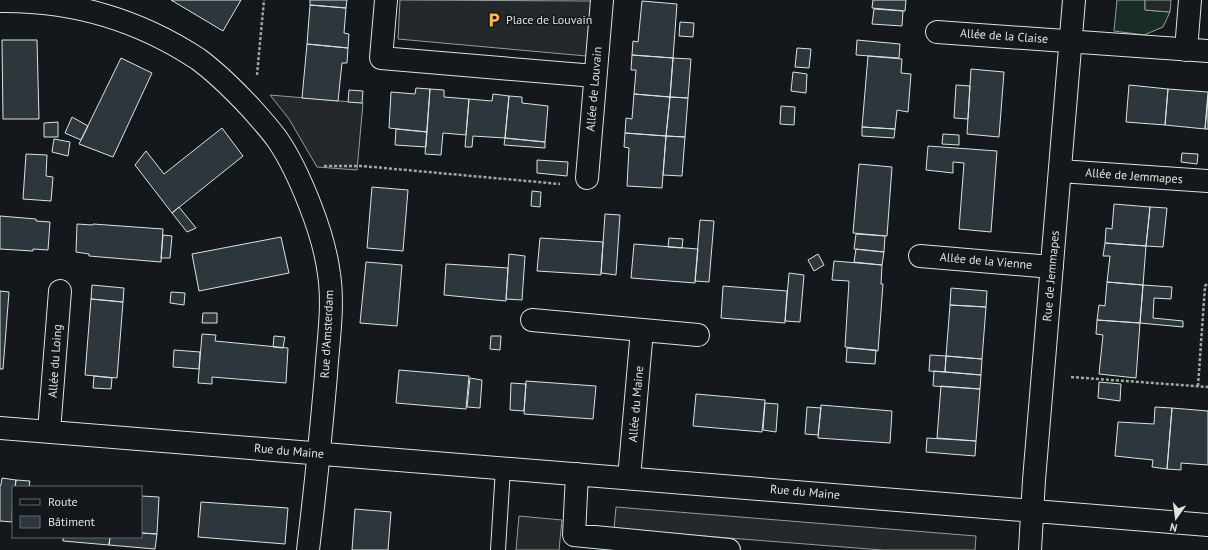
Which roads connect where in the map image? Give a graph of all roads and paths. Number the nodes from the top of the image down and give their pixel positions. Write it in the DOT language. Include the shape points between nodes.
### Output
graph roads {
  1 [pos="22,0"];
  2 [pos="264,0"];
  3 [pos="386,0"];
  4 [pos="602,0"];
  5 [pos="1074,0"];
  6 [pos="1190,0"];
  7 [pos="0,1"];
  8 [pos="937,32"];
  9 [pos="1070,41"];
  10 [pos="1186,50"];
  11 [pos="1208,51"];
  12 [pos="595,76"];
  13 [pos="254,112"];
  14 [pos="294,166"];
  15 [pos="1060,171"];
  16 [pos="587,178"];
  17 [pos="1208,181"];
  18 [pos="920,256"];
  19 [pos="1052,267"];
  20 [pos="1208,283"];
  21 [pos="60,291"];
  22 [pos="532,320"];
  23 [pos="642,330"];
  24 [pos="698,335"];
  25 [pos="1043,375"];
  26 [pos="1198,386"];
  27 [pos="1208,387"];
  28 [pos="0,428"];
  29 [pos="49,431"];
  30 [pos="319,454"];
  31 [pos="503,468"];
  32 [pos="577,474"];
  33 [pos="629,478"];
  34 [pos="1032,510"];
  35 [pos="1208,525"];
  36 [pos="573,543"];
  37 [pos="308,550"];
  38 [pos="498,550"];
  39 [pos="729,550"];
  40 [pos="1030,550"];
  1 -- 7 [label="street, Rue d'Amsterdam"];
  1 -- 13 [label="street, Rue d'Amsterdam" via="102,12 164,39 199,60 229,85"];
  2 -- 13 [label="path"];
  3 -- 12 [label="street" via="381,58"];
  4 -- 12 [label="street, Allée de Louvain"];
  5 -- 9 [label="street, Rue de Jemmapes"];
  6 -- 10 [label="street"];
  8 -- 9 [label="street, Allée de la Claise"];
  9 -- 10 [label="street"];
  9 -- 15 [label="street, Rue de Jemmapes"];
  10 -- 11 [label="street"];
  12 -- 16 [label="street, Allée de Louvain"];
  13 -- 14 [label="street, Rue d'Amsterdam" via="277,138"];
  14 -- 16 [label="path" via="362,166 587,186"];
  14 -- 30 [label="street, Rue d'Amsterdam" via="320,231 329,274 331,317"];
  15 -- 17 [label="street, Allée de Jemmapes"];
  15 -- 19 [label="street, Rue de Jemmapes"];
  18 -- 19 [label="street, Allée de la Vienne"];
  19 -- 25 [label="street, Rue de Jemmapes"];
  20 -- 26 [label="path" via="1205,286"];
  21 -- 29 [label="street, Allée du Loing"];
  22 -- 23 [label="street"];
  23 -- 24 [label="street"];
  23 -- 33 [label="street, Allée du Maine"];
  25 -- 26 [label="path"];
  25 -- 34 [label="street, Rue de Jemmapes"];
  26 -- 27 [label="path"];
  28 -- 29 [label="street, Rue du Maine"];
  29 -- 30 [label="street, Rue du Maine"];
  30 -- 31 [label="street, Rue du Maine"];
  30 -- 37 [label="street, Rue d'Amsterdam"];
  31 -- 32 [label="street, Rue du Maine"];
  31 -- 38 [label="lane"];
  32 -- 33 [label="street, Rue du Maine"];
  32 -- 36 [label="street"];
  33 -- 34 [label="street, Rue du Maine"];
  34 -- 35 [label="street, Rue du Maine"];
  34 -- 40 [label="street"];
  36 -- 39 [label="street"];
}
